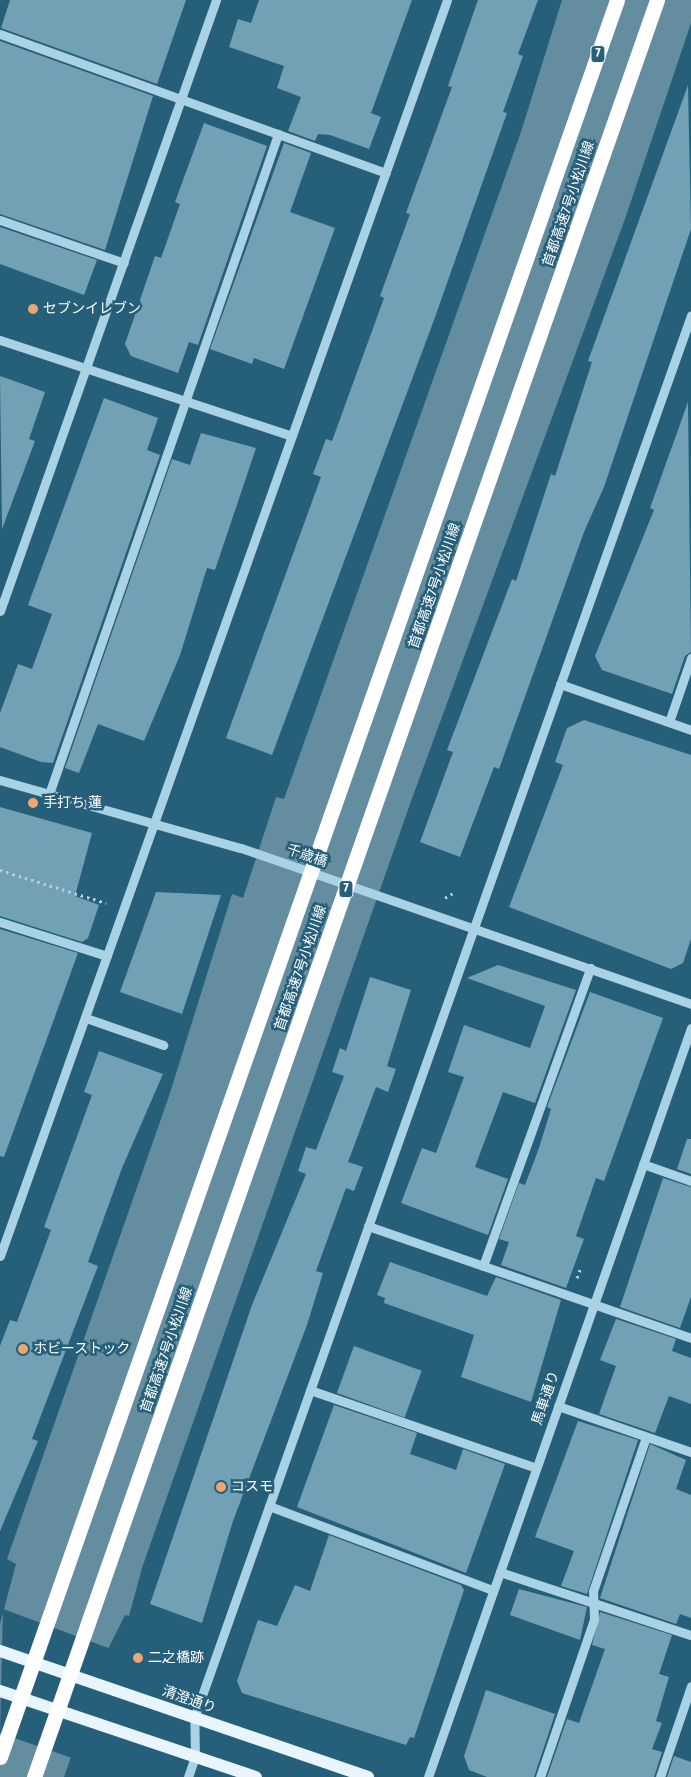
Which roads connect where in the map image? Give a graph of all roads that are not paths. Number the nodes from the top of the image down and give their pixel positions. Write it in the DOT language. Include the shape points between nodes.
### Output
graph roads {
  1 [pos="216,0"];
  2 [pos="447,0"];
  3 [pos="617,0"];
  4 [pos="657,0"];
  5 [pos="0,34"];
  6 [pos="182,98"];
  7 [pos="278,134"];
  8 [pos="386,173"];
  9 [pos="0,220"];
  10 [pos="124,263"];
  11 [pos="691,315"];
  12 [pos="0,340"];
  13 [pos="687,341"];
  14 [pos="87,368"];
  15 [pos="185,400"];
  16 [pos="292,436"];
  17 [pos="0,611"];
  18 [pos="691,658"];
  19 [pos="560,684"];
  20 [pos="669,722"];
  21 [pos="691,730"];
  22 [pos="0,780"];
  23 [pos="48,794"];
  24 [pos="154,824"];
  25 [pos="0,922"];
  26 [pos="474,928"];
  27 [pos="106,956"];
  28 [pos="590,968"];
  29 [pos="691,1004"];
  30 [pos="86,1018"];
  31 [pos="691,1028"];
  32 [pos="163,1045"];
  33 [pos="643,1164"];
  34 [pos="691,1181"];
  35 [pos="368,1226"];
  36 [pos="0,1256"];
  37 [pos="483,1266"];
  38 [pos="594,1304"];
  39 [pos="691,1338"];
  40 [pos="310,1390"];
  41 [pos="558,1406"];
  42 [pos="646,1437"];
  43 [pos="691,1452"];
  44 [pos="536,1468"];
  45 [pos="269,1506"];
  46 [pos="500,1572"];
  47 [pos="493,1590"];
  48 [pos="595,1604"];
  49 [pos="691,1636"];
  50 [pos="0,1651"];
  51 [pos="691,1686"];
  52 [pos="0,1690"];
  53 [pos="194,1718"];
  54 [pos="0,1757"];
  55 [pos="195,1757"];
  56 [pos="34,1777"];
  57 [pos="188,1777"];
  58 [pos="256,1777"];
  59 [pos="368,1777"];
  60 [pos="428,1777"];
  61 [pos="540,1777"];
  62 [pos="660,1777"];
  1 -- 6 [label="street"];
  2 -- 8 [label="street"];
  3 -- 54 [label="highway, 首都高速7号小松川線 / 7, bridge"];
  4 -- 56 [label="highway, 首都高速7号小松川線 / 7, bridge"];
  5 -- 6 [label="street"];
  6 -- 7 [label="street"];
  6 -- 10 [label="street"];
  7 -- 8 [label="street"];
  7 -- 15 [label="street"];
  8 -- 16 [label="street"];
  9 -- 10 [label="street"];
  10 -- 14 [label="street"];
  11 -- 13 [label="street"];
  12 -- 14 [label="street"];
  13 -- 19 [label="street"];
  14 -- 15 [label="street"];
  14 -- 17 [label="street"];
  15 -- 16 [label="street"];
  15 -- 23 [label="street"];
  16 -- 24 [label="street"];
  18 -- 20 [label="street"];
  19 -- 20 [label="street"];
  19 -- 26 [label="street"];
  20 -- 21 [label="street"];
  22 -- 23 [label="street, 千歳橋"];
  23 -- 24 [label="street, 千歳橋"];
  24 -- 26 [label="street, 千歳橋" via="241,848"];
  24 -- 27 [label="street"];
  25 -- 27 [label="street"];
  26 -- 28 [label="street, 千歳橋"];
  26 -- 35 [label="street"];
  27 -- 30 [label="street"];
  28 -- 29 [label="street, 千歳橋"];
  28 -- 37 [label="street"];
  30 -- 32 [label="street"];
  30 -- 36 [label="street"];
  31 -- 33 [label="street, 馬車通り"];
  33 -- 34 [label="street"];
  33 -- 38 [label="street, 馬車通り"];
  35 -- 37 [label="street"];
  35 -- 40 [label="street"];
  37 -- 38 [label="street"];
  38 -- 39 [label="street"];
  38 -- 41 [label="street, 馬車通り"];
  40 -- 44 [label="street"];
  40 -- 45 [label="street"];
  41 -- 42 [label="street"];
  41 -- 44 [label="street, 馬車通り"];
  42 -- 43 [label="street"];
  42 -- 48 [label="street" via="593,1591"];
  44 -- 46 [label="street, 馬車通り"];
  45 -- 47 [label="street"];
  45 -- 53 [label="street"];
  46 -- 47 [label="street, 馬車通り"];
  46 -- 48 [label="street"];
  47 -- 60 [label="street, 馬車通り"];
  48 -- 49 [label="street"];
  48 -- 61 [label="street" via="594,1619"];
  50 -- 53 [label="main road, 清澄通り"];
  51 -- 62 [label="street"];
  52 -- 55 [label="main road"];
  53 -- 55 [label="street"];
  53 -- 59 [label="main road, 清澄通り"];
  55 -- 57 [label="street"];
  55 -- 58 [label="main road"];
}
